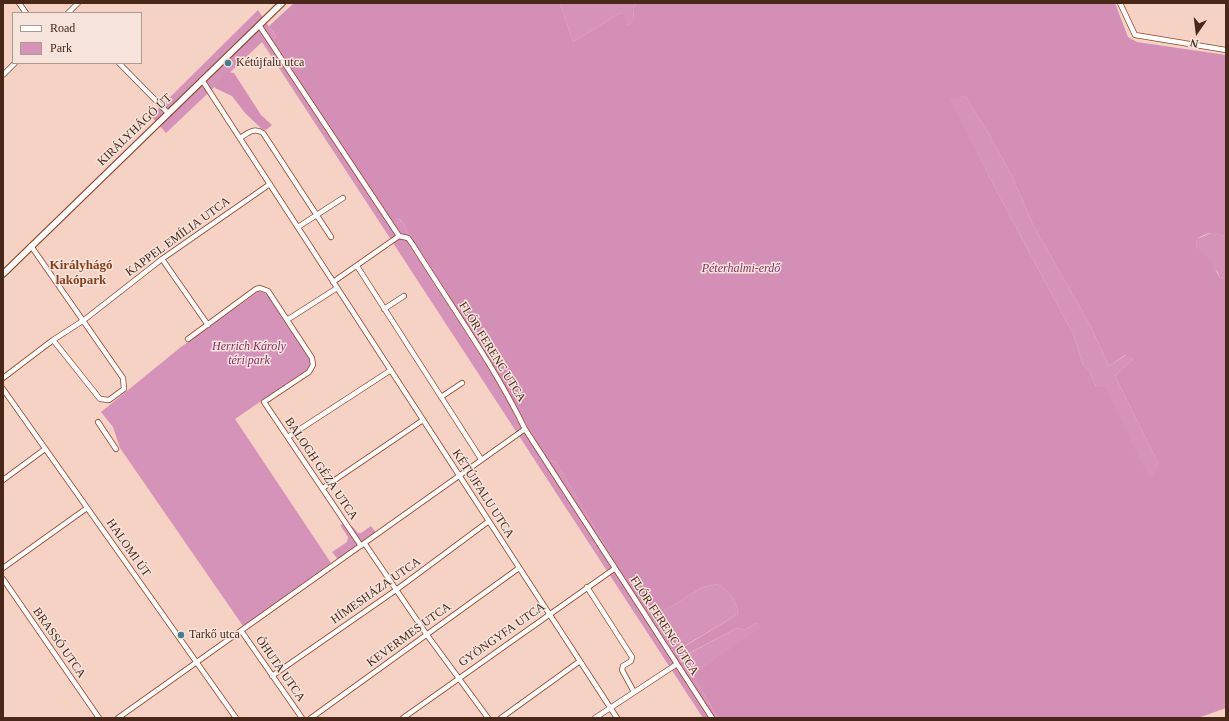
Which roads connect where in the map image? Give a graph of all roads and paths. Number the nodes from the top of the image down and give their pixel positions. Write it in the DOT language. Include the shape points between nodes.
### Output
graph roads {
  1 [pos="19,3"];
  2 [pos="78,3"];
  3 [pos="282,3"];
  4 [pos="1120,3"];
  5 [pos="25,12"];
  6 [pos="70,12"];
  7 [pos="259,25"];
  8 [pos="1226,50"];
  9 [pos="14,64"];
  10 [pos="120,64"];
  11 [pos="3,75"];
  12 [pos="202,80"];
  13 [pos="168,113"];
  14 [pos="240,138"];
  15 [pos="270,184"];
  16 [pos="343,198"];
  17 [pos="317,215"];
  18 [pos="298,227"];
  19 [pos="399,236"];
  20 [pos="331,237"];
  21 [pos="31,246"];
  22 [pos="162,258"];
  23 [pos="357,266"];
  24 [pos="3,274"];
  25 [pos="333,282"];
  26 [pos="337,288"];
  27 [pos="404,296"];
  28 [pos="384,309"];
  29 [pos="84,320"];
  30 [pos="287,320"];
  31 [pos="208,324"];
  32 [pos="188,339"];
  33 [pos="53,340"];
  34 [pos="391,370"];
  35 [pos="3,378"];
  36 [pos="462,383"];
  37 [pos="4,391"];
  38 [pos="441,397"];
  39 [pos="423,420"];
  40 [pos="98,422"];
  41 [pos="525,430"];
  42 [pos="288,437"];
  43 [pos="45,449"];
  44 [pos="116,449"];
  45 [pos="481,460"];
  46 [pos="459,475"];
  47 [pos="3,480"];
  48 [pos="323,488"];
  49 [pos="87,508"];
  50 [pos="489,521"];
  51 [pos="363,545"];
  52 [pos="3,568"];
  53 [pos="519,568"];
  54 [pos="614,569"];
  55 [pos="3,579"];
  56 [pos="587,587"];
  57 [pos="396,590"];
  58 [pos="549,614"];
  59 [pos="242,632"];
  60 [pos="427,635"];
  61 [pos="580,661"];
  62 [pos="196,662"];
  63 [pos="677,664"];
  64 [pos="272,676"];
  65 [pos="458,677"];
  66 [pos="634,692"];
  67 [pos="610,707"];
  68 [pos="99,718"];
  69 [pos="118,718"];
  70 [pos="236,718"];
  71 [pos="302,718"];
  72 [pos="311,718"];
  73 [pos="402,718"];
  74 [pos="488,718"];
  75 [pos="501,718"];
  76 [pos="595,718"];
  77 [pos="617,718"];
  78 [pos="712,718"];
  1 -- 5 [label="street"];
  2 -- 6 [label="street"];
  3 -- 7 [label="street, KIRÁLYHÁGÓ ÚT"];
  4 -- 8 [label="street" via="1135,35"];
  7 -- 12 [label="street, KIRÁLYHÁGÓ ÚT"];
  7 -- 19 [label="street, FLÓR FERENC UTCA"];
  9 -- 11 [label="street"];
  10 -- 13 [label="street"];
  12 -- 13 [label="street, KIRÁLYHÁGÓ ÚT"];
  12 -- 14 [label="street, KÉTÚJFALU UTCA"];
  13 -- 21 [label="street, KIRÁLYHÁGÓ ÚT"];
  14 -- 15 [label="street, KÉTÚJFALU UTCA"];
  14 -- 17 [label="street" via="254,130 263,133"];
  15 -- 18 [label="street, KÉTÚJFALU UTCA"];
  15 -- 22 [label="street, KAPPEL EMÍLIA UTCA"];
  16 -- 17 [label="street"];
  17 -- 18 [label="street"];
  17 -- 20 [label="street"];
  18 -- 25 [label="street, KÉTÚJFALU UTCA"];
  19 -- 23 [label="street"];
  19 -- 41 [label="street, FLÓR FERENC UTCA" via="408,238 413,245 484,355 511,400"];
  21 -- 24 [label="street, KIRÁLYHÁGÓ ÚT"];
  21 -- 29 [label="street"];
  22 -- 29 [label="street, KAPPEL EMÍLIA UTCA"];
  22 -- 31 [label="street"];
  23 -- 25 [label="street"];
  23 -- 28 [label="street, KÉTÚJFALU UTCA"];
  25 -- 26 [label="street, KÉTÚJFALU UTCA"];
  26 -- 30 [label="street"];
  26 -- 34 [label="street, KÉTÚJFALU UTCA"];
  27 -- 28 [label="street"];
  28 -- 38 [label="street, KÉTÚJFALU UTCA"];
  29 -- 33 [label="street, KAPPEL EMÍLIA UTCA"];
  29 -- 33 [label="street" via="123,378 124,390 110,400 100,399"];
  30 -- 31 [label="street" via="268,291 260,288"];
  30 -- 42 [label="street, BALOGH GÉZA UTCA" via="312,358 313,365 309,372 264,402"];
  31 -- 32 [label="street"];
  33 -- 35 [label="street, KAPPEL EMÍLIA UTCA"];
  34 -- 39 [label="street, KÉTÚJFALU UTCA"];
  34 -- 42 [label="street"];
  36 -- 38 [label="street"];
  37 -- 43 [label="street, HALOMI ÚT"];
  38 -- 45 [label="street, KÉTÚJFALU UTCA"];
  39 -- 46 [label="street, KÉTÚJFALU UTCA"];
  39 -- 48 [label="street"];
  40 -- 44 [label="street"];
  41 -- 45 [label="street"];
  41 -- 54 [label="street, FLÓR FERENC UTCA"];
  42 -- 48 [label="street, BALOGH GÉZA UTCA"];
  43 -- 47 [label="street"];
  43 -- 49 [label="street, HALOMI ÚT"];
  45 -- 46 [label="street"];
  46 -- 50 [label="street, KÉTÚJFALU UTCA"];
  46 -- 51 [label="street"];
  48 -- 51 [label="street, BALOGH GÉZA UTCA"];
  49 -- 52 [label="street"];
  49 -- 62 [label="street, HALOMI ÚT"];
  50 -- 53 [label="street, KÉTÚJFALU UTCA"];
  50 -- 57 [label="street, HÍMESHÁZA UTCA"];
  51 -- 57 [label="street, BALOGH GÉZA UTCA"];
  51 -- 59 [label="street"];
  53 -- 58 [label="street, KÉTÚJFALU UTCA"];
  53 -- 60 [label="street, KEVERMES UTCA"];
  54 -- 56 [label="street, GYÖNGYFA UTCA"];
  54 -- 63 [label="street, FLÓR FERENC UTCA"];
  55 -- 68 [label="street, BRASSÓ UTCA"];
  56 -- 58 [label="street, GYÖNGYFA UTCA"];
  56 -- 66 [label="street" via="632,657 622,670"];
  57 -- 60 [label="street, BALOGH GÉZA UTCA"];
  57 -- 64 [label="street, HÍMESHÁZA UTCA"];
  58 -- 61 [label="street, KÉTÚJFALU UTCA"];
  58 -- 65 [label="street, GYÖNGYFA UTCA"];
  59 -- 62 [label="street"];
  59 -- 64 [label="street, ÓHUTA UTCA"];
  60 -- 65 [label="street, BALOGH GÉZA UTCA"];
  60 -- 72 [label="street, KEVERMES UTCA"];
  61 -- 67 [label="street, KÉTÚJFALU UTCA"];
  61 -- 75 [label="street"];
  62 -- 69 [label="street"];
  62 -- 70 [label="street, HALOMI ÚT"];
  63 -- 66 [label="street"];
  63 -- 78 [label="street, FLÓR FERENC UTCA"];
  64 -- 71 [label="street, ÓHUTA UTCA"];
  65 -- 73 [label="street, GYÖNGYFA UTCA"];
  65 -- 74 [label="street, BALOGH GÉZA UTCA"];
  66 -- 67 [label="street"];
  67 -- 76 [label="street"];
  67 -- 77 [label="street, KÉTÚJFALU UTCA"];
}
